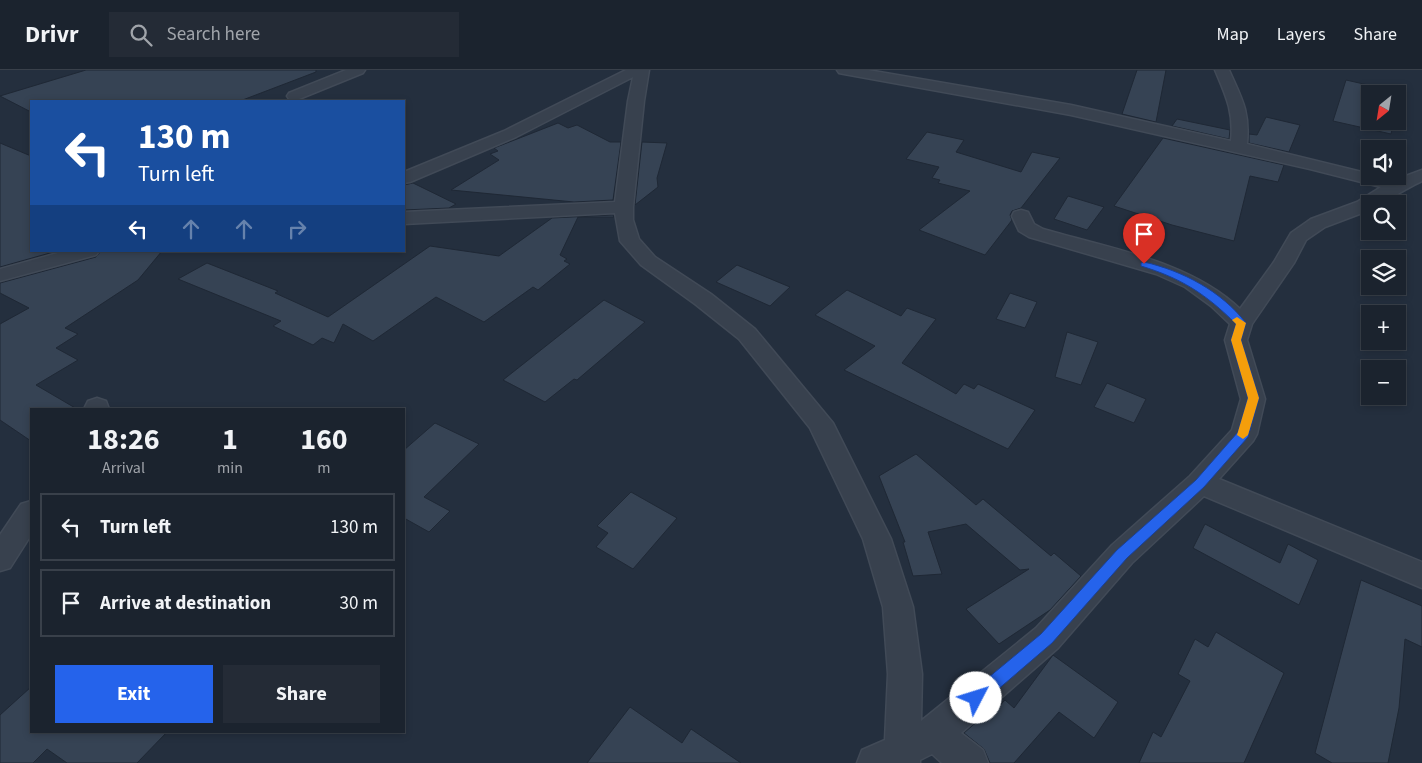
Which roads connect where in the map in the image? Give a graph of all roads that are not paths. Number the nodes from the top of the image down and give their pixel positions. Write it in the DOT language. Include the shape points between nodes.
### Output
graph roads {
  1 [pos="358,70"];
  2 [pos="637,70"];
  3 [pos="642,70"];
  4 [pos="1222,70"];
  5 [pos="855,71"];
  6 [pos="294,96"];
  7 [pos="1239,147"];
  8 [pos="1422,175"];
  9 [pos="405,178"];
  10 [pos="1396,186"];
  11 [pos="1422,192"];
  12 [pos="624,206"];
  13 [pos="1021,216"];
  14 [pos="405,218"];
  15 [pos="85,252"];
  16 [pos="0,274"];
  17 [pos="1241,323"];
  18 [pos="1200,484"];
  19 [pos="30,514"];
  20 [pos="0,559"];
  21 [pos="1422,575"];
  22 [pos="934,733"];
  23 [pos="902,757"];
  24 [pos="875,763"];
  25 [pos="970,763"];
  1 -- 6 [label="street"];
  2 -- 9 [label="street" via="510,134"];
  3 -- 12 [label="street"];
  4 -- 7 [label="street" via="1239,109"];
  5 -- 7 [label="street" via="1071,110"];
  7 -- 10 [label="street"];
  8 -- 10 [label="street"];
  10 -- 11 [label="street"];
  10 -- 17 [label="street" via="1364,206 1318,223 1298,237 1284,263"];
  12 -- 14 [label="street"];
  12 -- 23 [label="street" via="630,241 648,261 747,334 820,423 877,539 898,607 905,674"];
  13 -- 17 [label="street" via="1026,226 1036,233 1163,270 1192,283 1219,301"];
  15 -- 16 [label="street"];
  17 -- 18 [label="street" via="1236,340 1253,398 1244,434"];
  18 -- 21 [label="street"];
  18 -- 22 [label="street" via="1122,554 1047,638"];
  19 -- 20 [label="street"];
  22 -- 23 [label="street"];
  22 -- 25 [label="street"];
  23 -- 24 [label="street"];
}
